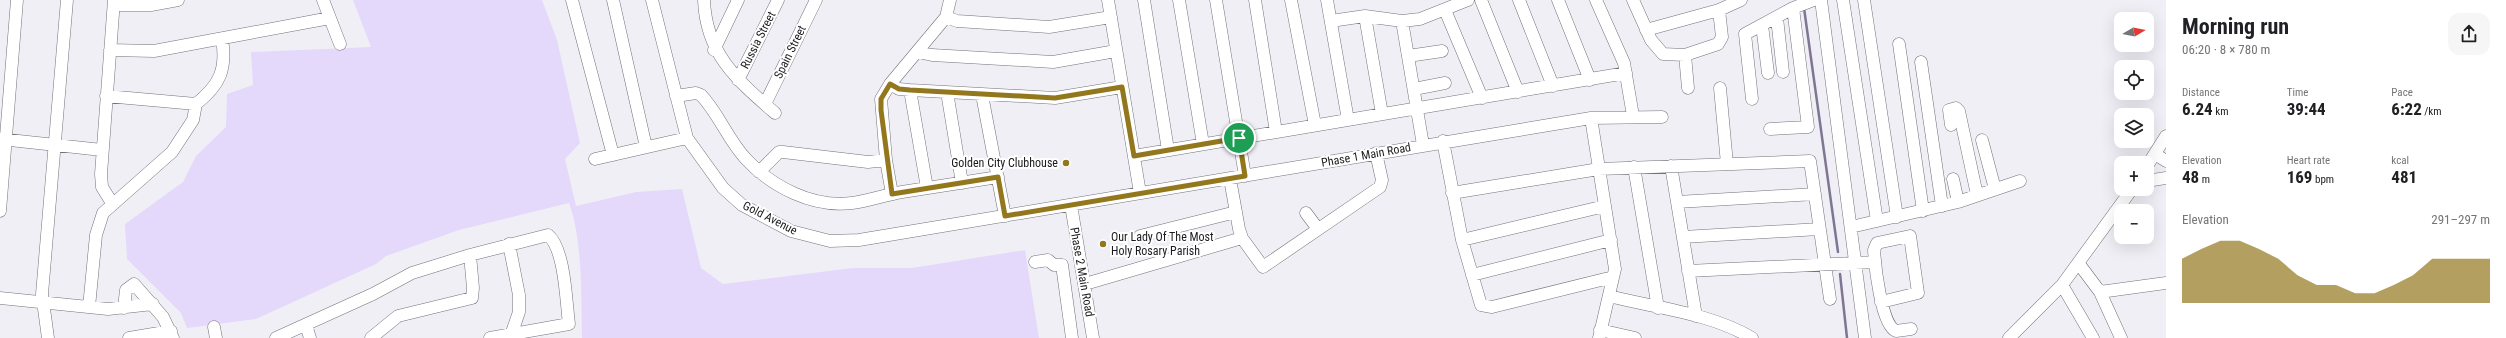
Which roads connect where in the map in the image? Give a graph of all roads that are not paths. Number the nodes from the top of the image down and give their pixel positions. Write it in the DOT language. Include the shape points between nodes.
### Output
graph roads {
  1 [pos="17,0"];
  2 [pos="67,0"];
  3 [pos="178,0"];
  4 [pos="323,0"];
  5 [pos="572,0"];
  6 [pos="613,0"];
  7 [pos="652,0"];
  8 [pos="704,0"];
  9 [pos="738,0"];
  10 [pos="778,0"];
  11 [pos="816,0"];
  12 [pos="950,0"];
  13 [pos="1108,0"];
  14 [pos="1144,0"];
  15 [pos="1179,0"];
  16 [pos="1216,0"];
  17 [pos="1255,0"];
  18 [pos="1292,0"];
  19 [pos="1327,0"];
  20 [pos="1468,0"];
  21 [pos="1481,0"];
  22 [pos="1519,0"];
  23 [pos="1558,0"];
  24 [pos="1596,0"];
  25 [pos="1633,0"];
  26 [pos="1741,0"];
  27 [pos="1814,0"];
  28 [pos="1821,0"];
  29 [pos="1843,0"];
  30 [pos="1864,0"];
  31 [pos="114,2"];
  32 [pos="1798,6"];
  33 [pos="1445,10"];
  34 [pos="1719,10"];
  35 [pos="1365,16"];
  36 [pos="946,17"];
  37 [pos="1111,17"];
  38 [pos="330,18"];
  39 [pos="1777,18"];
  40 [pos="1331,21"];
  41 [pos="1402,21"];
  42 [pos="1762,25"];
  43 [pos="1646,30"];
  44 [pos="222,39"];
  45 [pos="340,44"];
  46 [pos="1899,44"];
  47 [pos="110,50"];
  48 [pos="714,50"];
  49 [pos="1116,51"];
  50 [pos="1442,51"];
  51 [pos="918,52"];
  52 [pos="1685,55"];
  53 [pos="1408,56"];
  54 [pos="1921,62"];
  55 [pos="1784,72"];
  56 [pos="1626,73"];
  57 [pos="1768,73"];
  58 [pos="738,80"];
  59 [pos="1590,80"];
  60 [pos="1445,83"];
  61 [pos="890,84"];
  62 [pos="1553,86"];
  63 [pos="1122,87"];
  64 [pos="1688,88"];
  65 [pos="1720,88"];
  66 [pos="1414,89"];
  67 [pos="910,90"];
  68 [pos="947,92"];
  69 [pos="1518,92"];
  70 [pos="982,95"];
  71 [pos="106,96"];
  72 [pos="676,96"];
  73 [pos="1482,98"];
  74 [pos="1752,99"];
  75 [pos="196,104"];
  76 [pos="764,104"];
  77 [pos="1417,108"];
  78 [pos="775,113"];
  79 [pos="1382,114"];
  80 [pos="1633,116"];
  81 [pos="1662,117"];
  82 [pos="1591,118"];
  83 [pos="1348,120"];
  84 [pos="1314,125"];
  85 [pos="1951,125"];
  86 [pos="1770,129"];
  87 [pos="1276,132"];
  88 [pos="2166,136"];
  89 [pos="687,138"];
  90 [pos="1239,138"];
  91 [pos="3,139"];
  92 [pos="1982,140"];
  93 [pos="1443,141"];
  94 [pos="1203,144"];
  95 [pos="55,145"];
  96 [pos="1423,145"];
  97 [pos="646,147"];
  98 [pos="102,150"];
  99 [pos="1168,150"];
  100 [pos="1376,153"];
  101 [pos="2155,154"];
  102 [pos="613,155"];
  103 [pos="1134,156"];
  104 [pos="595,159"];
  105 [pos="886,160"];
  106 [pos="2166,161"];
  107 [pos="1727,164"];
  108 [pos="1671,166"];
  109 [pos="1634,168"];
  110 [pos="1599,169"];
  111 [pos="759,172"];
  112 [pos="1245,176"];
  113 [pos="998,177"];
  114 [pos="2166,178"];
  115 [pos="1230,179"];
  116 [pos="1953,179"];
  117 [pos="2154,180"];
  118 [pos="2020,181"];
  119 [pos="962,183"];
  120 [pos="928,188"];
  121 [pos="1995,190"];
  122 [pos="1140,193"];
  123 [pos="1452,193"];
  124 [pos="892,194"];
  125 [pos="1814,194"];
  126 [pos="1977,195"];
  127 [pos="2127,196"];
  128 [pos="1677,202"];
  129 [pos="1958,202"];
  130 [pos="112,203"];
  131 [pos="1071,205"];
  132 [pos="1605,206"];
  133 [pos="1942,206"];
  134 [pos="0,211"];
  135 [pos="1923,211"];
  136 [pos="1236,212"];
  137 [pos="1306,213"];
  138 [pos="1005,216"];
  139 [pos="1897,217"];
  140 [pos="1877,222"];
  141 [pos="1851,227"];
  142 [pos="1318,229"];
  143 [pos="1819,229"];
  144 [pos="1140,236"];
  145 [pos="1683,237"];
  146 [pos="1242,238"];
  147 [pos="1462,240"];
  148 [pos="1611,240"];
  149 [pos="509,244"];
  150 [pos="470,255"];
  151 [pos="1035,262"];
  152 [pos="1875,262"];
  153 [pos="1823,264"];
  154 [pos="1856,264"];
  155 [pos="2079,264"];
  156 [pos="1688,271"];
  157 [pos="1472,275"];
  158 [pos="1613,277"];
  159 [pos="1085,282"];
  160 [pos="1064,283"];
  161 [pos="2166,283"];
  162 [pos="2062,285"];
  163 [pos="2100,292"];
  164 [pos="1609,296"];
  165 [pos="0,298"];
  166 [pos="1830,299"];
  167 [pos="43,302"];
  168 [pos="1881,302"];
  169 [pos="153,304"];
  170 [pos="89,307"];
  171 [pos="124,308"];
  172 [pos="1658,308"];
  173 [pos="1696,316"];
  174 [pos="306,325"];
  175 [pos="1911,329"];
  176 [pos="172,334"];
  177 [pos="1600,334"];
  178 [pos="511,336"];
  179 [pos="48,338"];
  180 [pos="130,338"];
  181 [pos="276,338"];
  182 [pos="310,338"];
  183 [pos="371,338"];
  184 [pos="490,338"];
  185 [pos="1072,338"];
  186 [pos="1093,338"];
  187 [pos="1635,338"];
  188 [pos="1752,338"];
  189 [pos="1865,338"];
  190 [pos="2009,338"];
  191 [pos="2093,338"];
  192 [pos="2121,338"];
  1 -- 91 [label="street"];
  2 -- 95 [label="street"];
  3 -- 31 [label="street" via="151,5"];
  4 -- 38 [label="street"];
  5 -- 102 [label="street"];
  6 -- 97 [label="street"];
  7 -- 72 [label="street, Gold Avenue"];
  8 -- 48 [label="street"];
  9 -- 48 [label="street"];
  10 -- 58 [label="street, Russia Street"];
  11 -- 76 [label="street, Spain Street"];
  12 -- 36 [label="street"];
  13 -- 37 [label="street"];
  14 -- 99 [label="street"];
  15 -- 94 [label="street"];
  16 -- 90 [label="street"];
  17 -- 87 [label="street"];
  18 -- 84 [label="street"];
  19 -- 40 [label="street"];
  20 -- 33 [label="street"];
  21 -- 69 [label="street"];
  22 -- 62 [label="street"];
  23 -- 59 [label="street"];
  24 -- 56 [label="street"];
  25 -- 43 [label="street"];
  26 -- 34 [label="street"];
  27 -- 32 [label="street"];
  28 -- 141 [label="street"];
  29 -- 140 [label="street"];
  30 -- 139 [label="street"];
  31 -- 47 [label="street"];
  32 -- 39 [label="street"];
  32 -- 86 [label="street" via="1808,127"];
  33 -- 41 [label="street" via="1420,19"];
  33 -- 73 [label="street"];
  34 -- 43 [label="street"];
  34 -- 52 [label="street" via="1721,41"];
  35 -- 40 [label="street"];
  35 -- 41 [label="street"];
  35 -- 79 [label="street"];
  36 -- 37 [label="street" via="957,21 1049,27"];
  36 -- 51 [label="street"];
  37 -- 49 [label="street"];
  38 -- 44 [label="street"];
  38 -- 45 [label="street"];
  39 -- 42 [label="street"];
  39 -- 55 [label="street"];
  40 -- 83 [label="street"];
  41 -- 53 [label="street"];
  42 -- 57 [label="street"];
  42 -- 74 [label="street" via="1744,37"];
  43 -- 52 [label="street" via="1663,54"];
  44 -- 47 [label="street" via="154,51"];
  44 -- 75 [label="street" via="225,63 221,73 208,95"];
  46 -- 135 [label="street"];
  47 -- 71 [label="street"];
  48 -- 58 [label="street"];
  49 -- 51 [label="street" via="1053,62"];
  49 -- 63 [label="street"];
  50 -- 53 [label="street"];
  51 -- 61 [label="street"];
  52 -- 64 [label="street"];
  53 -- 66 [label="street"];
  54 -- 133 [label="street"];
  56 -- 59 [label="street"];
  56 -- 80 [label="street"];
  58 -- 76 [label="street"];
  59 -- 62 [label="street"];
  60 -- 66 [label="street"];
  61 -- 67 [label="street" via="899,89"];
  61 -- 105 [label="street" via="881,99"];
  62 -- 69 [label="street"];
  63 -- 70 [label="street" via="1055,98"];
  63 -- 103 [label="street"];
  65 -- 107 [label="street"];
  66 -- 77 [label="street"];
  67 -- 68 [label="street"];
  67 -- 120 [label="street"];
  68 -- 70 [label="street"];
  68 -- 119 [label="street"];
  69 -- 73 [label="street"];
  70 -- 113 [label="street"];
  71 -- 75 [label="street"];
  71 -- 98 [label="street"];
  72 -- 89 [label="street, Gold Avenue"];
  72 -- 111 [label="street" via="701,94 728,135"];
  73 -- 77 [label="street"];
  75 -- 130 [label="street" via="193,120 172,152"];
  76 -- 78 [label="street"];
  77 -- 79 [label="street"];
  77 -- 96 [label="street"];
  79 -- 83 [label="street"];
  80 -- 81 [label="street, Phase 1 Main Road"];
  80 -- 82 [label="street, Phase 1 Main Road"];
  82 -- 93 [label="street, Phase 1 Main Road"];
  82 -- 110 [label="street"];
  83 -- 84 [label="street"];
  84 -- 87 [label="street"];
  85 -- 126 [label="street" via="1949,110 1956,108"];
  87 -- 90 [label="street"];
  88 -- 101 [label="street"];
  89 -- 97 [label="street"];
  89 -- 138 [label="street, Gold Avenue" via="723,188 742,205 791,231 812,238 830,241 859,240"];
  90 -- 94 [label="street"];
  90 -- 112 [label="street"];
  91 -- 95 [label="street"];
  91 -- 134 [label="street"];
  92 -- 121 [label="street"];
  93 -- 96 [label="street, Phase 1 Main Road"];
  93 -- 123 [label="street"];
  94 -- 99 [label="street"];
  95 -- 98 [label="street"];
  95 -- 167 [label="street"];
  96 -- 100 [label="street, Phase 1 Main Road"];
  97 -- 102 [label="street"];
  98 -- 130 [label="street" via="101,180"];
  99 -- 103 [label="street"];
  100 -- 112 [label="street, Phase 1 Main Road"];
  100 -- 142 [label="street" via="1382,180 1380,187"];
  101 -- 106 [label="street"];
  102 -- 104 [label="street"];
  103 -- 122 [label="street"];
  105 -- 111 [label="street" via="868,162 779,152"];
  105 -- 124 [label="street"];
  107 -- 108 [label="street"];
  107 -- 125 [label="street" via="1810,160"];
  108 -- 109 [label="street"];
  108 -- 128 [label="street"];
  109 -- 110 [label="street"];
  109 -- 172 [label="street"];
  110 -- 123 [label="street"];
  110 -- 132 [label="street"];
  111 -- 124 [label="street" via="801,197 821,202 851,203"];
  112 -- 115 [label="street, Phase 1 Main Road"];
  113 -- 119 [label="street"];
  113 -- 138 [label="street"];
  114 -- 117 [label="street"];
  115 -- 122 [label="street, Phase 1 Main Road"];
  115 -- 136 [label="street"];
  116 -- 129 [label="street"];
  118 -- 121 [label="street"];
  119 -- 120 [label="street"];
  120 -- 124 [label="street"];
  121 -- 126 [label="street"];
  122 -- 131 [label="street, Phase 1 Main Road"];
  123 -- 147 [label="street"];
  125 -- 128 [label="street"];
  125 -- 143 [label="street"];
  126 -- 129 [label="street"];
  127 -- 155 [label="street"];
  128 -- 145 [label="street"];
  129 -- 133 [label="street"];
  130 -- 170 [label="street" via="99,221"];
  131 -- 138 [label="street, Gold Avenue"];
  131 -- 159 [label="street, Phase 2 Main Road"];
  132 -- 147 [label="street"];
  132 -- 148 [label="street"];
  133 -- 135 [label="street"];
  135 -- 139 [label="street"];
  136 -- 144 [label="street"];
  136 -- 146 [label="street"];
  137 -- 142 [label="street"];
  139 -- 140 [label="street"];
  140 -- 141 [label="street"];
  141 -- 154 [label="street"];
  142 -- 146 [label="street" via="1263,267"];
  143 -- 145 [label="street"];
  143 -- 153 [label="street"];
  145 -- 156 [label="street"];
  146 -- 159 [label="street"];
  147 -- 157 [label="street"];
  148 -- 157 [label="street"];
  148 -- 158 [label="street" via="1615,269"];
  149 -- 150 [label="street"];
  149 -- 178 [label="street" via="519,312"];
  149 -- 178 [label="street" via="548,235 554,240 562,267 569,324"];
  150 -- 174 [label="street" via="412,273"];
  150 -- 183 [label="street" via="472,298 398,316"];
  151 -- 160 [label="street" via="1048,260 1054,265 1062,265"];
  152 -- 154 [label="street"];
  152 -- 168 [label="street"];
  152 -- 168 [label="street" via="1874,246 1878,243 1910,236 1918,293"];
  153 -- 154 [label="street"];
  153 -- 156 [label="street"];
  153 -- 166 [label="street"];
  154 -- 189 [label="street"];
  155 -- 162 [label="street"];
  155 -- 163 [label="street"];
  156 -- 173 [label="street"];
  157 -- 158 [label="street" via="1481,304 1492,307"];
  158 -- 164 [label="street"];
  159 -- 160 [label="street"];
  159 -- 186 [label="street, Phase 2 Main Road"];
  160 -- 185 [label="street"];
  161 -- 163 [label="street"];
  162 -- 190 [label="street"];
  162 -- 191 [label="street"];
  163 -- 192 [label="street"];
  164 -- 172 [label="street"];
  164 -- 177 [label="street"];
  165 -- 167 [label="street"];
  167 -- 170 [label="street"];
  167 -- 179 [label="street"];
  168 -- 175 [label="street" via="1893,330"];
  169 -- 171 [label="street"];
  169 -- 171 [label="street" via="134,284 126,290"];
  169 -- 176 [label="street"];
  170 -- 171 [label="street"];
  172 -- 173 [label="street"];
  173 -- 188 [label="street" via="1734,327"];
  174 -- 181 [label="street"];
  174 -- 182 [label="street"];
  176 -- 180 [label="street"];
  177 -- 187 [label="street"];
  178 -- 184 [label="street"];
}
